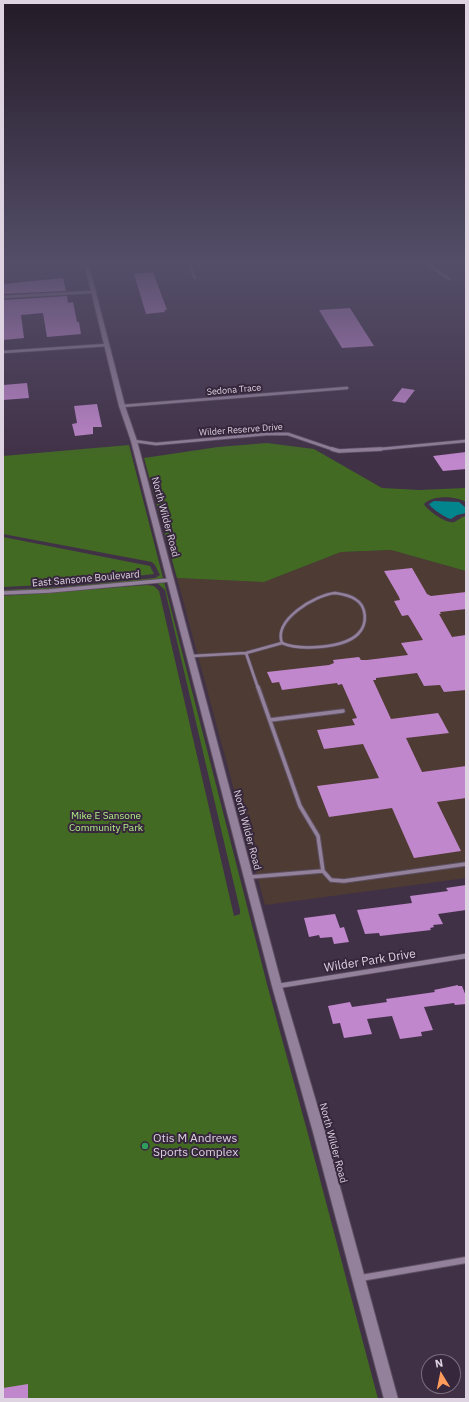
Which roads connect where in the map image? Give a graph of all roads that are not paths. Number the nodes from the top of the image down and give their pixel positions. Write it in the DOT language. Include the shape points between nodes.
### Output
graph roads {
  1 [pos="103,331"];
  2 [pos="107,345"];
  3 [pos="3,352"];
  4 [pos="347,388"];
  5 [pos="122,406"];
  6 [pos="134,441"];
  7 [pos="466,441"];
  8 [pos="170,580"];
  9 [pos="3,593"];
  10 [pos="282,643"];
  11 [pos="246,653"];
  12 [pos="190,656"];
  13 [pos="343,711"];
  14 [pos="270,720"];
  15 [pos="466,864"];
  16 [pos="323,871"];
  17 [pos="248,877"];
  18 [pos="466,956"];
  19 [pos="277,986"];
  20 [pos="466,1260"];
  21 [pos="358,1279"];
  22 [pos="391,1399"];
  1 -- 2 [label="street, North Wilder Road"];
  2 -- 3 [label="street"];
  2 -- 5 [label="street, North Wilder Road"];
  4 -- 5 [label="street, Sedona Trace"];
  5 -- 6 [label="street, North Wilder Road"];
  6 -- 7 [label="street, Wilder Reserve Drive" via="156,444 288,434 339,451"];
  6 -- 8 [label="street, North Wilder Road"];
  8 -- 9 [label="street, East Sansone Boulevard"];
  8 -- 12 [label="street, North Wilder Road"];
  10 -- 10 [label="lane" via="280,638 284,625 301,606 317,597 335,593 349,596 359,601 365,613 365,624 361,633 350,639 332,645 297,648"];
  10 -- 11 [label="lane"];
  11 -- 12 [label="lane"];
  11 -- 14 [label="lane"];
  12 -- 17 [label="street, North Wilder Road"];
  13 -- 14 [label="lane"];
  14 -- 16 [label="lane" via="300,806 318,836"];
  15 -- 16 [label="lane" via="344,881 330,880"];
  16 -- 17 [label="lane"];
  17 -- 19 [label="street, North Wilder Road"];
  18 -- 19 [label="street, Wilder Park Drive"];
  19 -- 21 [label="street, North Wilder Road"];
  20 -- 21 [label="street"];
  21 -- 22 [label="street, North Wilder Road"];
}
